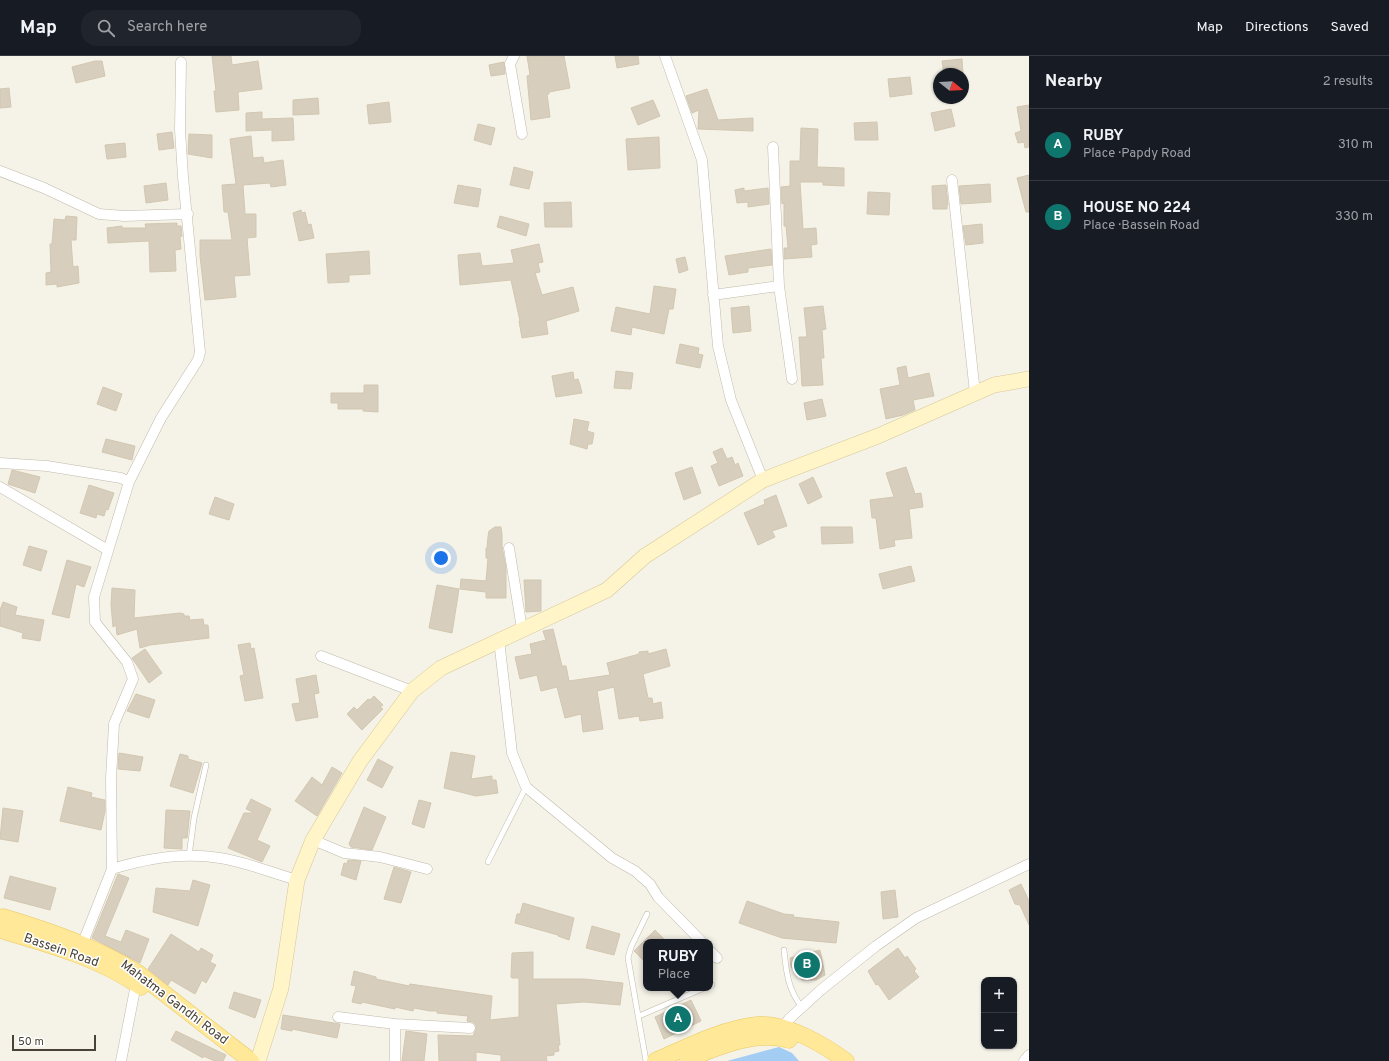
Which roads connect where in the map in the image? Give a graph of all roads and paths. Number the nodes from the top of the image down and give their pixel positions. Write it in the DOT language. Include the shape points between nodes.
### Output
graph roads {
  1 [pos="514,56"];
  2 [pos="665,56"];
  3 [pos="181,62"];
  4 [pos="522,134"];
  5 [pos="773,147"];
  6 [pos="0,171"];
  7 [pos="952,180"];
  8 [pos="188,214"];
  9 [pos="779,286"];
  10 [pos="714,296"];
  11 [pos="792,379"];
  12 [pos="1029,379"];
  13 [pos="975,393"];
  14 [pos="0,463"];
  15 [pos="763,480"];
  16 [pos="129,482"];
  17 [pos="0,488"];
  18 [pos="509,548"];
  19 [pos="108,550"];
  20 [pos="522,630"];
  21 [pos="500,640"];
  22 [pos="321,656"];
  23 [pos="412,691"];
  24 [pos="206,766"];
  25 [pos="526,787"];
  26 [pos="313,840"];
  27 [pos="190,856"];
  28 [pos="488,862"];
  29 [pos="1029,864"];
  30 [pos="427,868"];
  31 [pos="112,869"];
  32 [pos="297,880"];
  33 [pos="648,914"];
  34 [pos="1,923"];
  35 [pos="699,939"];
  36 [pos="82,945"];
  37 [pos="784,950"];
  38 [pos="137,978"];
  39 [pos="697,991"];
  40 [pos="802,1006"];
  41 [pos="640,1016"];
  42 [pos="338,1018"];
  43 [pos="395,1024"];
  44 [pos="470,1028"];
  45 [pos="779,1032"];
  46 [pos="1029,1054"];
  47 [pos="121,1061"];
  48 [pos="235,1061"];
  49 [pos="251,1061"];
  50 [pos="258,1061"];
  51 [pos="395,1061"];
  52 [pos="646,1061"];
  53 [pos="655,1061"];
  54 [pos="683,1061"];
  55 [pos="841,1061"];
  56 [pos="1024,1061"];
  1 -- 4 [label="street" via="510,64"];
  2 -- 10 [label="street" via="702,160"];
  3 -- 8 [label="street" via="182,178"];
  5 -- 9 [label="street"];
  6 -- 8 [label="street" via="99,214"];
  7 -- 13 [label="street"];
  8 -- 16 [label="street" via="200,352 198,360 161,418"];
  9 -- 10 [label="street"];
  9 -- 11 [label="street"];
  10 -- 15 [label="street" via="718,346 731,400"];
  12 -- 13 [label="main road" via="994,385"];
  13 -- 15 [label="main road" via="878,436"];
  14 -- 16 [label="street" via="47,466 121,478"];
  15 -- 20 [label="main road" via="645,556 606,590"];
  16 -- 19 [label="street"];
  17 -- 19 [label="street"];
  18 -- 20 [label="street"];
  19 -- 31 [label="street" via="94,597 95,622 127,662 133,679 114,724"];
  20 -- 21 [label="main road"];
  21 -- 23 [label="main road" via="441,668"];
  21 -- 25 [label="street" via="512,753"];
  22 -- 23 [label="street"];
  23 -- 26 [label="main road" via="360,761"];
  24 -- 27 [label="lane" via="194,818"];
  25 -- 28 [label="lane"];
  25 -- 35 [label="street" via="612,858 635,871 650,884 658,897"];
  26 -- 30 [label="street" via="344,853 380,857"];
  26 -- 32 [label="main road"];
  27 -- 31 [label="street" via="180,855 134,862"];
  27 -- 32 [label="street" via="220,858"];
  29 -- 40 [label="street" via="916,918 876,946"];
  31 -- 36 [label="street"];
  32 -- 50 [label="main road" via="281,988"];
  33 -- 41 [label="lane" via="629,952"];
  34 -- 36 [label="main road, Mahatma Gandhi Road" via="54,933"];
  34 -- 38 [label="main road, Bassein Road" via="50,945"];
  36 -- 38 [label="main road, Mahatma Gandhi Road" via="118,960"];
  37 -- 40 [label="lane" via="786,973 795,999"];
  38 -- 47 [label="street"];
  38 -- 48 [label="main road, Bassein Road"];
  38 -- 49 [label="main road, Mahatma Gandhi Road"];
  39 -- 41 [label="lane"];
  40 -- 45 [label="street"];
  41 -- 52 [label="lane"];
  42 -- 43 [label="street"];
  43 -- 44 [label="street"];
  43 -- 51 [label="street"];
  45 -- 53 [label="main road" via="758,1025 727,1032"];
  45 -- 54 [label="main road" via="750,1038"];
  45 -- 55 [label="main road" via="799,1033"];
  46 -- 56 [label="street"];
}
